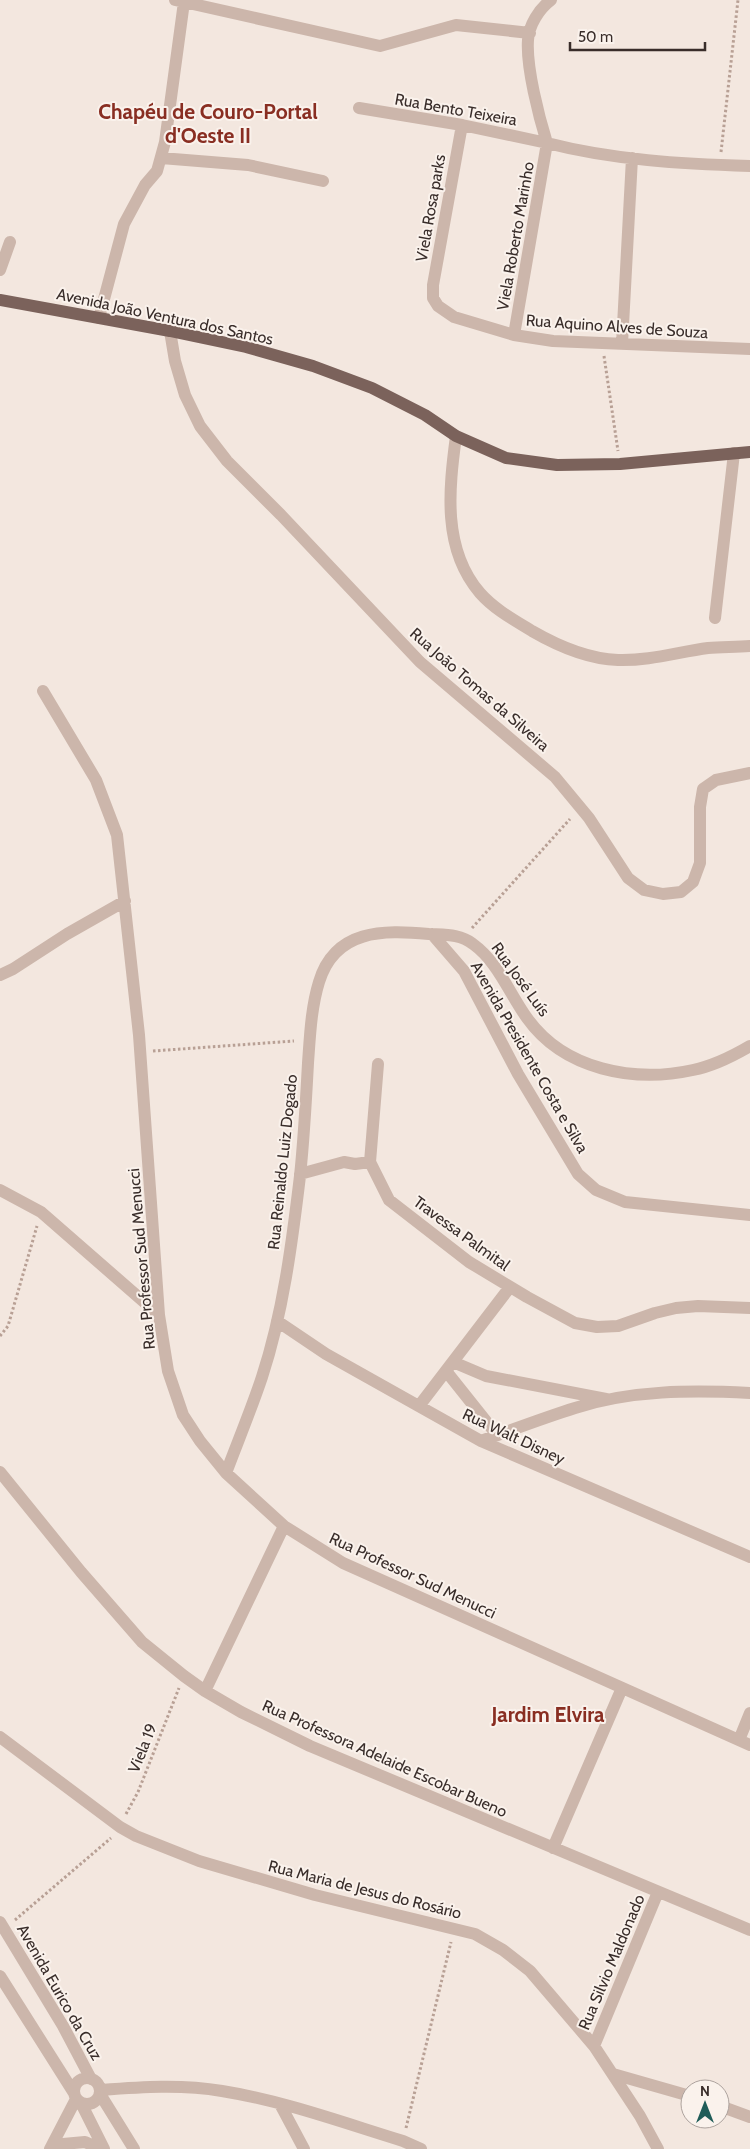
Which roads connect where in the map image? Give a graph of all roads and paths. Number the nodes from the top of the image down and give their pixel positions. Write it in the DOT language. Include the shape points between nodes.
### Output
graph roads {
  1 [pos="551,0"];
  2 [pos="738,0"];
  3 [pos="180,1"];
  4 [pos="530,34"];
  5 [pos="358,108"];
  6 [pos="462,125"];
  7 [pos="547,143"];
  8 [pos="161,158"];
  9 [pos="632,158"];
  10 [pos="719,165"];
  11 [pos="750,166"];
  12 [pos="323,181"];
  13 [pos="10,242"];
  14 [pos="0,270"];
  15 [pos="433,298"];
  16 [pos="0,300"];
  17 [pos="99,318"];
  18 [pos="170,331"];
  19 [pos="514,335"];
  20 [pos="602,344"];
  21 [pos="622,344"];
  22 [pos="750,349"];
  23 [pos="456,436"];
  24 [pos="618,449"];
  25 [pos="734,452"];
  26 [pos="750,452"];
  27 [pos="715,618"];
  28 [pos="750,646"];
  29 [pos="43,691"];
  30 [pos="750,773"];
  31 [pos="580,808"];
  32 [pos="126,901"];
  33 [pos="432,934"];
  34 [pos="464,937"];
  35 [pos="0,975"];
  36 [pos="310,1040"];
  37 [pos="750,1046"];
  38 [pos="140,1052"];
  39 [pos="378,1064"];
  40 [pos="370,1162"];
  41 [pos="300,1174"];
  42 [pos="0,1190"];
  43 [pos="42,1212"];
  44 [pos="750,1215"];
  45 [pos="510,1287"];
  46 [pos="750,1308"];
  47 [pos="159,1315"];
  48 [pos="277,1321"];
  49 [pos="0,1336"];
  50 [pos="449,1366"];
  51 [pos="750,1393"];
  52 [pos="611,1400"];
  53 [pos="419,1406"];
  54 [pos="497,1436"];
  55 [pos="481,1441"];
  56 [pos="0,1472"];
  57 [pos="226,1473"];
  58 [pos="284,1526"];
  59 [pos="750,1557"];
  60 [pos="184,1676"];
  61 [pos="622,1688"];
  62 [pos="205,1690"];
  63 [pos="750,1713"];
  64 [pos="0,1737"];
  65 [pos="744,1743"];
  66 [pos="120,1827"];
  67 [pos="553,1848"];
  68 [pos="658,1892"];
  69 [pos="2,1925"];
  70 [pos="454,1929"];
  71 [pos="750,1930"];
  72 [pos="0,1976"];
  73 [pos="594,2046"];
  74 [pos="613,2074"];
  75 [pos="91,2078"];
  76 [pos="100,2092"];
  77 [pos="680,2093"];
  78 [pos="77,2098"];
  79 [pos="280,2104"];
  80 [pos="730,2110"];
  81 [pos="750,2117"];
  82 [pos="403,2141"];
  83 [pos="51,2147"];
  84 [pos="102,2149"];
  85 [pos="134,2149"];
  86 [pos="304,2149"];
  87 [pos="421,2149"];
  88 [pos="658,2149"];
  1 -- 4 [label="street" via="532,23"];
  2 -- 10 [label="path"];
  3 -- 4 [label="street" via="380,46 456,25"];
  3 -- 8 [label="street"];
  4 -- 7 [label="street" via="530,64 539,119"];
  5 -- 6 [label="street, Rua Bento Teixeira"];
  6 -- 7 [label="street, Rua Bento Teixeira"];
  6 -- 15 [label="street, Viela Rosa parks"];
  7 -- 9 [label="street, Rua Bento Teixeira" via="580,152"];
  7 -- 19 [label="street, Viela Roberto Marinho"];
  8 -- 12 [label="street" via="248,165"];
  8 -- 17 [label="street" via="157,171 145,185 124,224"];
  9 -- 10 [label="street, Rua Bento Teixeira"];
  9 -- 21 [label="street"];
  10 -- 11 [label="street, Rua Bento Teixeira"];
  13 -- 14 [label="street"];
  15 -- 19 [label="street, Rua Aquino Alves de Souza" via="438,306 454,317"];
  16 -- 17 [label="main road, Avenida João Ventura dos Santos"];
  17 -- 18 [label="main road, Avenida João Ventura dos Santos"];
  18 -- 23 [label="main road, Avenida João Ventura dos Santos" via="246,347 372,388"];
  18 -- 31 [label="street, Rua João Tomas da Silveira" via="174,361 185,395 200,426 227,461 420,662 556,777"];
  19 -- 20 [label="street, Rua Aquino Alves de Souza"];
  20 -- 21 [label="street, Rua Aquino Alves de Souza"];
  20 -- 24 [label="path"];
  21 -- 22 [label="street, Rua Aquino Alves de Souza"];
  23 -- 25 [label="main road, Avenida João Ventura dos Santos" via="506,458 557,465 620,464"];
  23 -- 28 [label="street" via="450,487 452,533 462,566 480,593 506,615 549,640 583,654 618,660"];
  25 -- 26 [label="main road, Avenida João Ventura dos Santos"];
  25 -- 27 [label="street"];
  29 -- 32 [label="street, Rua Professor Sud Menucci" via="100,789 118,834"];
  30 -- 31 [label="street, Rua João Tomas da Silveira" via="716,780 703,789 700,863 693,882 681,892 663,894 644,890 634,882"];
  31 -- 34 [label="path"];
  32 -- 35 [label="street"];
  32 -- 38 [label="street, Rua Professor Sud Menucci"];
  33 -- 34 [label="street"];
  33 -- 36 [label="street, Rua Reinaldo Luiz Dogado" via="395,931 363,936 332,955 327,960 313,1005"];
  33 -- 44 [label="street, Avenida Presidente Costa e Silva" via="464,971 518,1074 584,1180 596,1190 626,1202"];
  34 -- 37 [label="street, Rua José Luís" via="489,958 528,1019 552,1045 581,1062 615,1072 654,1074 694,1070"];
  36 -- 38 [label="path"];
  36 -- 41 [label="street, Rua Reinaldo Luiz Dogado"];
  38 -- 47 [label="street, Rua Professor Sud Menucci"];
  39 -- 40 [label="street"];
  40 -- 41 [label="street" via="344,1162"];
  40 -- 45 [label="street, Travessa Palmital" via="389,1200 469,1262"];
  41 -- 48 [label="street, Rua Reinaldo Luiz Dogado"];
  42 -- 43 [label="street"];
  43 -- 47 [label="street"];
  43 -- 49 [label="path" via="8,1326"];
  45 -- 46 [label="street" via="575,1323 597,1327 618,1326 676,1308"];
  45 -- 50 [label="street, Travessa Palmital"];
  47 -- 57 [label="street, Rua Professor Sud Menucci" via="168,1371 183,1415"];
  48 -- 53 [label="street, Rua Walt Disney" via="326,1354"];
  48 -- 57 [label="street, Rua Reinaldo Luiz Dogado" via="262,1376"];
  50 -- 52 [label="street"];
  50 -- 53 [label="street, Travessa Palmital"];
  50 -- 54 [label="street"];
  51 -- 52 [label="street" via="687,1391"];
  52 -- 54 [label="street" via="576,1408"];
  53 -- 55 [label="street, Rua Walt Disney"];
  54 -- 55 [label="street"];
  55 -- 59 [label="street, Rua Walt Disney"];
  56 -- 60 [label="street, Rua Professora Adelaide Escobar Bueno" via="142,1642"];
  57 -- 58 [label="street, Rua Professor Sud Menucci"];
  58 -- 61 [label="street, Rua Professor Sud Menucci" via="343,1563"];
  58 -- 62 [label="street"];
  60 -- 62 [label="street, Rua Professora Adelaide Escobar Bueno"];
  60 -- 66 [label="path, Viela 19" via="138,1792"];
  61 -- 65 [label="street, Rua Professor Sud Menucci"];
  61 -- 67 [label="street"];
  62 -- 67 [label="street, Rua Professora Adelaide Escobar Bueno" via="310,1746"];
  63 -- 65 [label="street"];
  64 -- 66 [label="street, Rua Maria de Jesus do Rosário"];
  66 -- 69 [label="path, Viela 19" via="107,1842"];
  66 -- 70 [label="street, Rua Maria de Jesus do Rosário" via="199,1861"];
  67 -- 68 [label="street, Rua Professora Adelaide Escobar Bueno"];
  68 -- 71 [label="street, Rua Professora Adelaide Escobar Bueno"];
  68 -- 73 [label="street, Rua Silvio Maldonado"];
  69 -- 75 [label="street, Avenida Eurico da Cruz"];
  70 -- 73 [label="street, Rua Maria de Jesus do Rosário" via="475,1934 530,1971"];
  70 -- 82 [label="path"];
  72 -- 78 [label="street"];
  73 -- 74 [label="street, Rua Maria de Jesus do Rosário"];
  74 -- 77 [label="street"];
  74 -- 88 [label="street, Rua Maria de Jesus do Rosário"];
  75 -- 76 [label="street"];
  75 -- 78 [label="street" via="84,2078 74,2086"];
  76 -- 78 [label="street" via="96,2101 89,2104"];
  76 -- 79 [label="street" via="167,2086 222,2091"];
  76 -- 85 [label="street"];
  78 -- 83 [label="street"];
  78 -- 84 [label="street"];
  79 -- 82 [label="street"];
  79 -- 86 [label="street"];
  80 -- 81 [label="street"];
  82 -- 87 [label="street"];
  83 -- 84 [label="street" via="85,2142"];
}
